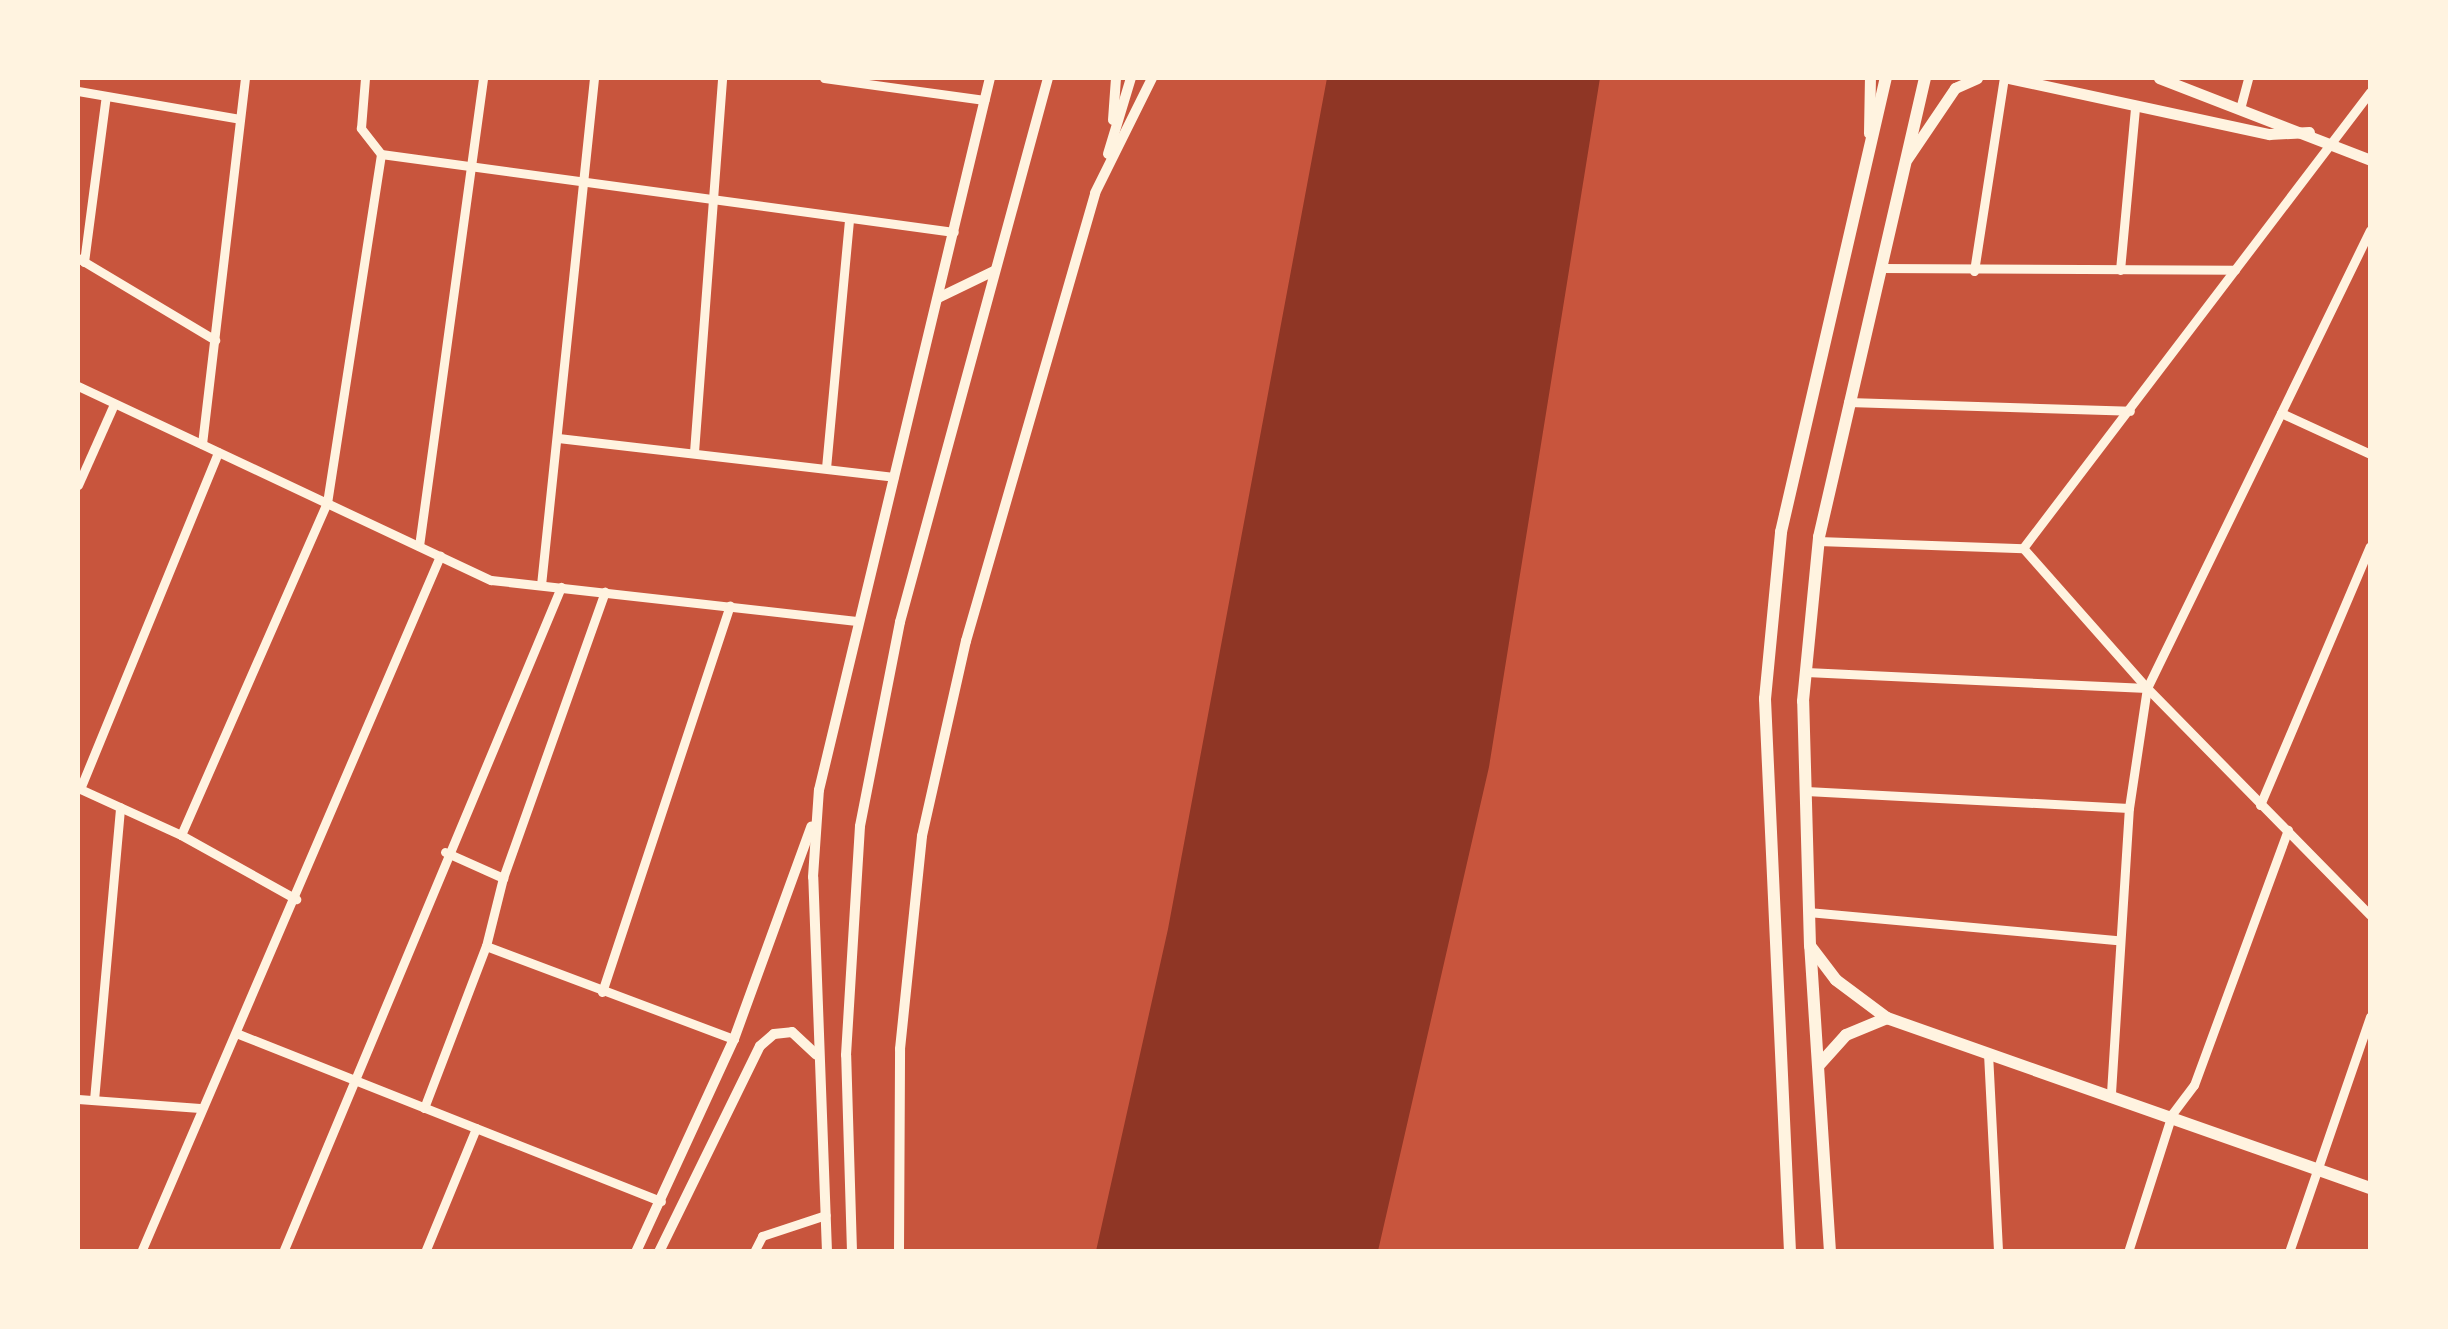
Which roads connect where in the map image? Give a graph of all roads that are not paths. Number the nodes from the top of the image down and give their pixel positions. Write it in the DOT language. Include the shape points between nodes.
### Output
graph roads {
  1 [pos="245,78"];
  2 [pos="365,78"];
  3 [pos="484,78"];
  4 [pos="594,78"];
  5 [pos="722,78"];
  6 [pos="825,78"];
  7 [pos="990,78"];
  8 [pos="1048,78"];
  9 [pos="1116,78"];
  10 [pos="1131,78"];
  11 [pos="1152,78"];
  12 [pos="1870,78"];
  13 [pos="1886,78"];
  14 [pos="1925,78"];
  15 [pos="1977,78"];
  16 [pos="2006,78"];
  17 [pos="2158,78"];
  18 [pos="2248,78"];
  19 [pos="78,91"];
  20 [pos="2370,92"];
  21 [pos="106,96"];
  22 [pos="986,100"];
  23 [pos="2241,105"];
  24 [pos="2135,107"];
  25 [pos="240,119"];
  26 [pos="2309,132"];
  27 [pos="2331,140"];
  28 [pos="1869,143"];
  29 [pos="381,154"];
  30 [pos="2370,160"];
  31 [pos="476,167"];
  32 [pos="1902,167"];
  33 [pos="585,185"];
  34 [pos="1096,194"];
  35 [pos="713,202"];
  36 [pos="849,220"];
  37 [pos="2370,230"];
  38 [pos="954,232"];
  39 [pos="81,260"];
  40 [pos="1881,268"];
  41 [pos="2120,270"];
  42 [pos="2235,270"];
  43 [pos="994,271"];
  44 [pos="1974,271"];
  45 [pos="938,298"];
  46 [pos="215,340"];
  47 [pos="78,386"];
  48 [pos="1848,402"];
  49 [pos="114,404"];
  50 [pos="2130,411"];
  51 [pos="2281,413"];
  52 [pos="558,438"];
  53 [pos="202,444"];
  54 [pos="218,452"];
  55 [pos="694,452"];
  56 [pos="2370,454"];
  57 [pos="826,468"];
  58 [pos="894,477"];
  59 [pos="78,485"];
  60 [pos="327,503"];
  61 [pos="1818,541"];
  62 [pos="419,546"];
  63 [pos="2370,546"];
  64 [pos="2023,548"];
  65 [pos="440,556"];
  66 [pos="541,585"];
  67 [pos="560,587"];
  68 [pos="605,592"];
  69 [pos="730,606"];
  70 [pos="859,621"];
  71 [pos="1806,672"];
  72 [pos="2147,688"];
  73 [pos="79,788"];
  74 [pos="1806,792"];
  75 [pos="2260,805"];
  76 [pos="120,807"];
  77 [pos="2129,808"];
  78 [pos="816,813"];
  79 [pos="2288,830"];
  80 [pos="182,835"];
  81 [pos="445,852"];
  82 [pos="503,878"];
  83 [pos="296,899"];
  84 [pos="1808,912"];
  85 [pos="2370,915"];
  86 [pos="2118,940"];
  87 [pos="486,946"];
  88 [pos="1810,946"];
  89 [pos="602,992"];
  90 [pos="2370,1017"];
  91 [pos="1887,1018"];
  92 [pos="236,1032"];
  93 [pos="734,1039"];
  94 [pos="1988,1053"];
  95 [pos="817,1056"];
  96 [pos="1819,1065"];
  97 [pos="355,1081"];
  98 [pos="2111,1093"];
  99 [pos="78,1099"];
  100 [pos="94,1100"];
  101 [pos="200,1108"];
  102 [pos="424,1108"];
  103 [pos="2172,1114"];
  104 [pos="476,1128"];
  105 [pos="846,1166"];
  106 [pos="822,1167"];
  107 [pos="2315,1169"];
  108 [pos="2370,1188"];
  109 [pos="660,1200"];
  110 [pos="826,1216"];
  111 [pos="141,1252"];
  112 [pos="283,1252"];
  113 [pos="425,1252"];
  114 [pos="636,1252"];
  115 [pos="658,1252"];
  116 [pos="754,1252"];
  117 [pos="827,1252"];
  118 [pos="852,1252"];
  119 [pos="899,1252"];
  120 [pos="1790,1252"];
  121 [pos="1830,1252"];
  122 [pos="1998,1252"];
  123 [pos="2128,1252"];
  124 [pos="2289,1252"];
  1 -- 25 [label="street"];
  2 -- 29 [label="street" via="360,128"];
  3 -- 31 [label="street"];
  4 -- 33 [label="street"];
  5 -- 35 [label="street"];
  6 -- 22 [label="street"];
  7 -- 22 [label="street"];
  8 -- 43 [label="street"];
  9 -- 34 [label="street"];
  10 -- 34 [label="street"];
  11 -- 34 [label="street"];
  12 -- 28 [label="main road"];
  13 -- 28 [label="main road"];
  14 -- 32 [label="main road"];
  15 -- 32 [label="main road" via="1955,88"];
  16 -- 24 [label="main road"];
  16 -- 44 [label="street"];
  17 -- 23 [label="main road"];
  18 -- 23 [label="street"];
  19 -- 21 [label="street"];
  20 -- 27 [label="street"];
  21 -- 25 [label="street"];
  21 -- 39 [label="street"];
  22 -- 38 [label="street"];
  23 -- 26 [label="main road"];
  24 -- 26 [label="main road" via="2269,134"];
  24 -- 41 [label="street"];
  25 -- 46 [label="street"];
  26 -- 27 [label="main road"];
  27 -- 30 [label="main road"];
  27 -- 42 [label="street"];
  28 -- 120 [label="main road" via="1781,532 1764,699"];
  29 -- 31 [label="street"];
  29 -- 60 [label="street"];
  31 -- 33 [label="street"];
  31 -- 62 [label="street"];
  32 -- 40 [label="main road"];
  33 -- 35 [label="street"];
  33 -- 52 [label="street"];
  34 -- 119 [label="street" via="966,641 922,836 900,1049"];
  35 -- 36 [label="street"];
  35 -- 55 [label="street"];
  36 -- 38 [label="street"];
  36 -- 57 [label="street"];
  37 -- 51 [label="street"];
  38 -- 45 [label="street"];
  39 -- 46 [label="street"];
  40 -- 44 [label="street"];
  40 -- 48 [label="main road"];
  41 -- 42 [label="street"];
  41 -- 44 [label="street"];
  42 -- 50 [label="street"];
  43 -- 45 [label="street"];
  43 -- 105 [label="street" via="900,622 860,826 850,941"];
  45 -- 58 [label="street"];
  46 -- 53 [label="street"];
  47 -- 49 [label="street"];
  48 -- 50 [label="street"];
  48 -- 61 [label="main road"];
  49 -- 53 [label="street"];
  49 -- 59 [label="street"];
  50 -- 64 [label="street"];
  51 -- 56 [label="street"];
  51 -- 72 [label="street"];
  52 -- 55 [label="street"];
  52 -- 66 [label="street"];
  53 -- 54 [label="street"];
  54 -- 60 [label="street"];
  54 -- 73 [label="street"];
  55 -- 57 [label="street"];
  57 -- 58 [label="street"];
  58 -- 70 [label="street"];
  60 -- 62 [label="street"];
  60 -- 80 [label="street"];
  61 -- 64 [label="street"];
  61 -- 71 [label="main road"];
  62 -- 65 [label="street"];
  63 -- 75 [label="street"];
  64 -- 72 [label="street"];
  65 -- 66 [label="street" via="491,580"];
  65 -- 83 [label="street"];
  66 -- 67 [label="street"];
  67 -- 68 [label="street"];
  67 -- 81 [label="street"];
  68 -- 69 [label="street"];
  68 -- 82 [label="street"];
  69 -- 70 [label="street"];
  69 -- 89 [label="street"];
  70 -- 78 [label="street"];
  71 -- 72 [label="street"];
  71 -- 74 [label="main road"];
  72 -- 75 [label="street"];
  72 -- 77 [label="street"];
  73 -- 76 [label="street"];
  74 -- 77 [label="street"];
  74 -- 84 [label="main road"];
  75 -- 79 [label="street"];
  76 -- 80 [label="street"];
  76 -- 100 [label="street"];
  77 -- 86 [label="street"];
  78 -- 93 [label="street"];
  78 -- 95 [label="street"];
  79 -- 85 [label="street"];
  79 -- 103 [label="street" via="2194,1085"];
  80 -- 83 [label="street"];
  81 -- 82 [label="street"];
  81 -- 97 [label="street"];
  82 -- 87 [label="street"];
  83 -- 92 [label="street"];
  84 -- 86 [label="street"];
  84 -- 88 [label="main road"];
  86 -- 98 [label="street"];
  87 -- 89 [label="street"];
  87 -- 102 [label="street"];
  88 -- 91 [label="main road" via="1836,980"];
  88 -- 96 [label="main road"];
  89 -- 93 [label="street"];
  90 -- 107 [label="street"];
  91 -- 94 [label="main road"];
  91 -- 96 [label="main road" via="1846,1035"];
  92 -- 97 [label="street"];
  92 -- 101 [label="street"];
  93 -- 109 [label="street"];
  94 -- 98 [label="main road"];
  94 -- 122 [label="street"];
  95 -- 106 [label="street"];
  95 -- 115 [label="street" via="792,1032 760,1046"];
  96 -- 121 [label="main road"];
  97 -- 102 [label="street"];
  97 -- 112 [label="street"];
  98 -- 103 [label="main road"];
  99 -- 100 [label="street"];
  100 -- 101 [label="street"];
  101 -- 111 [label="street"];
  102 -- 104 [label="street"];
  103 -- 107 [label="main road"];
  103 -- 123 [label="street"];
  104 -- 109 [label="street"];
  104 -- 113 [label="street"];
  105 -- 106 [label="street"];
  105 -- 118 [label="street"];
  106 -- 110 [label="street"];
  107 -- 108 [label="main road"];
  107 -- 124 [label="street"];
  109 -- 114 [label="street"];
  110 -- 116 [label="street" via="762,1236"];
  110 -- 117 [label="street"];
}
